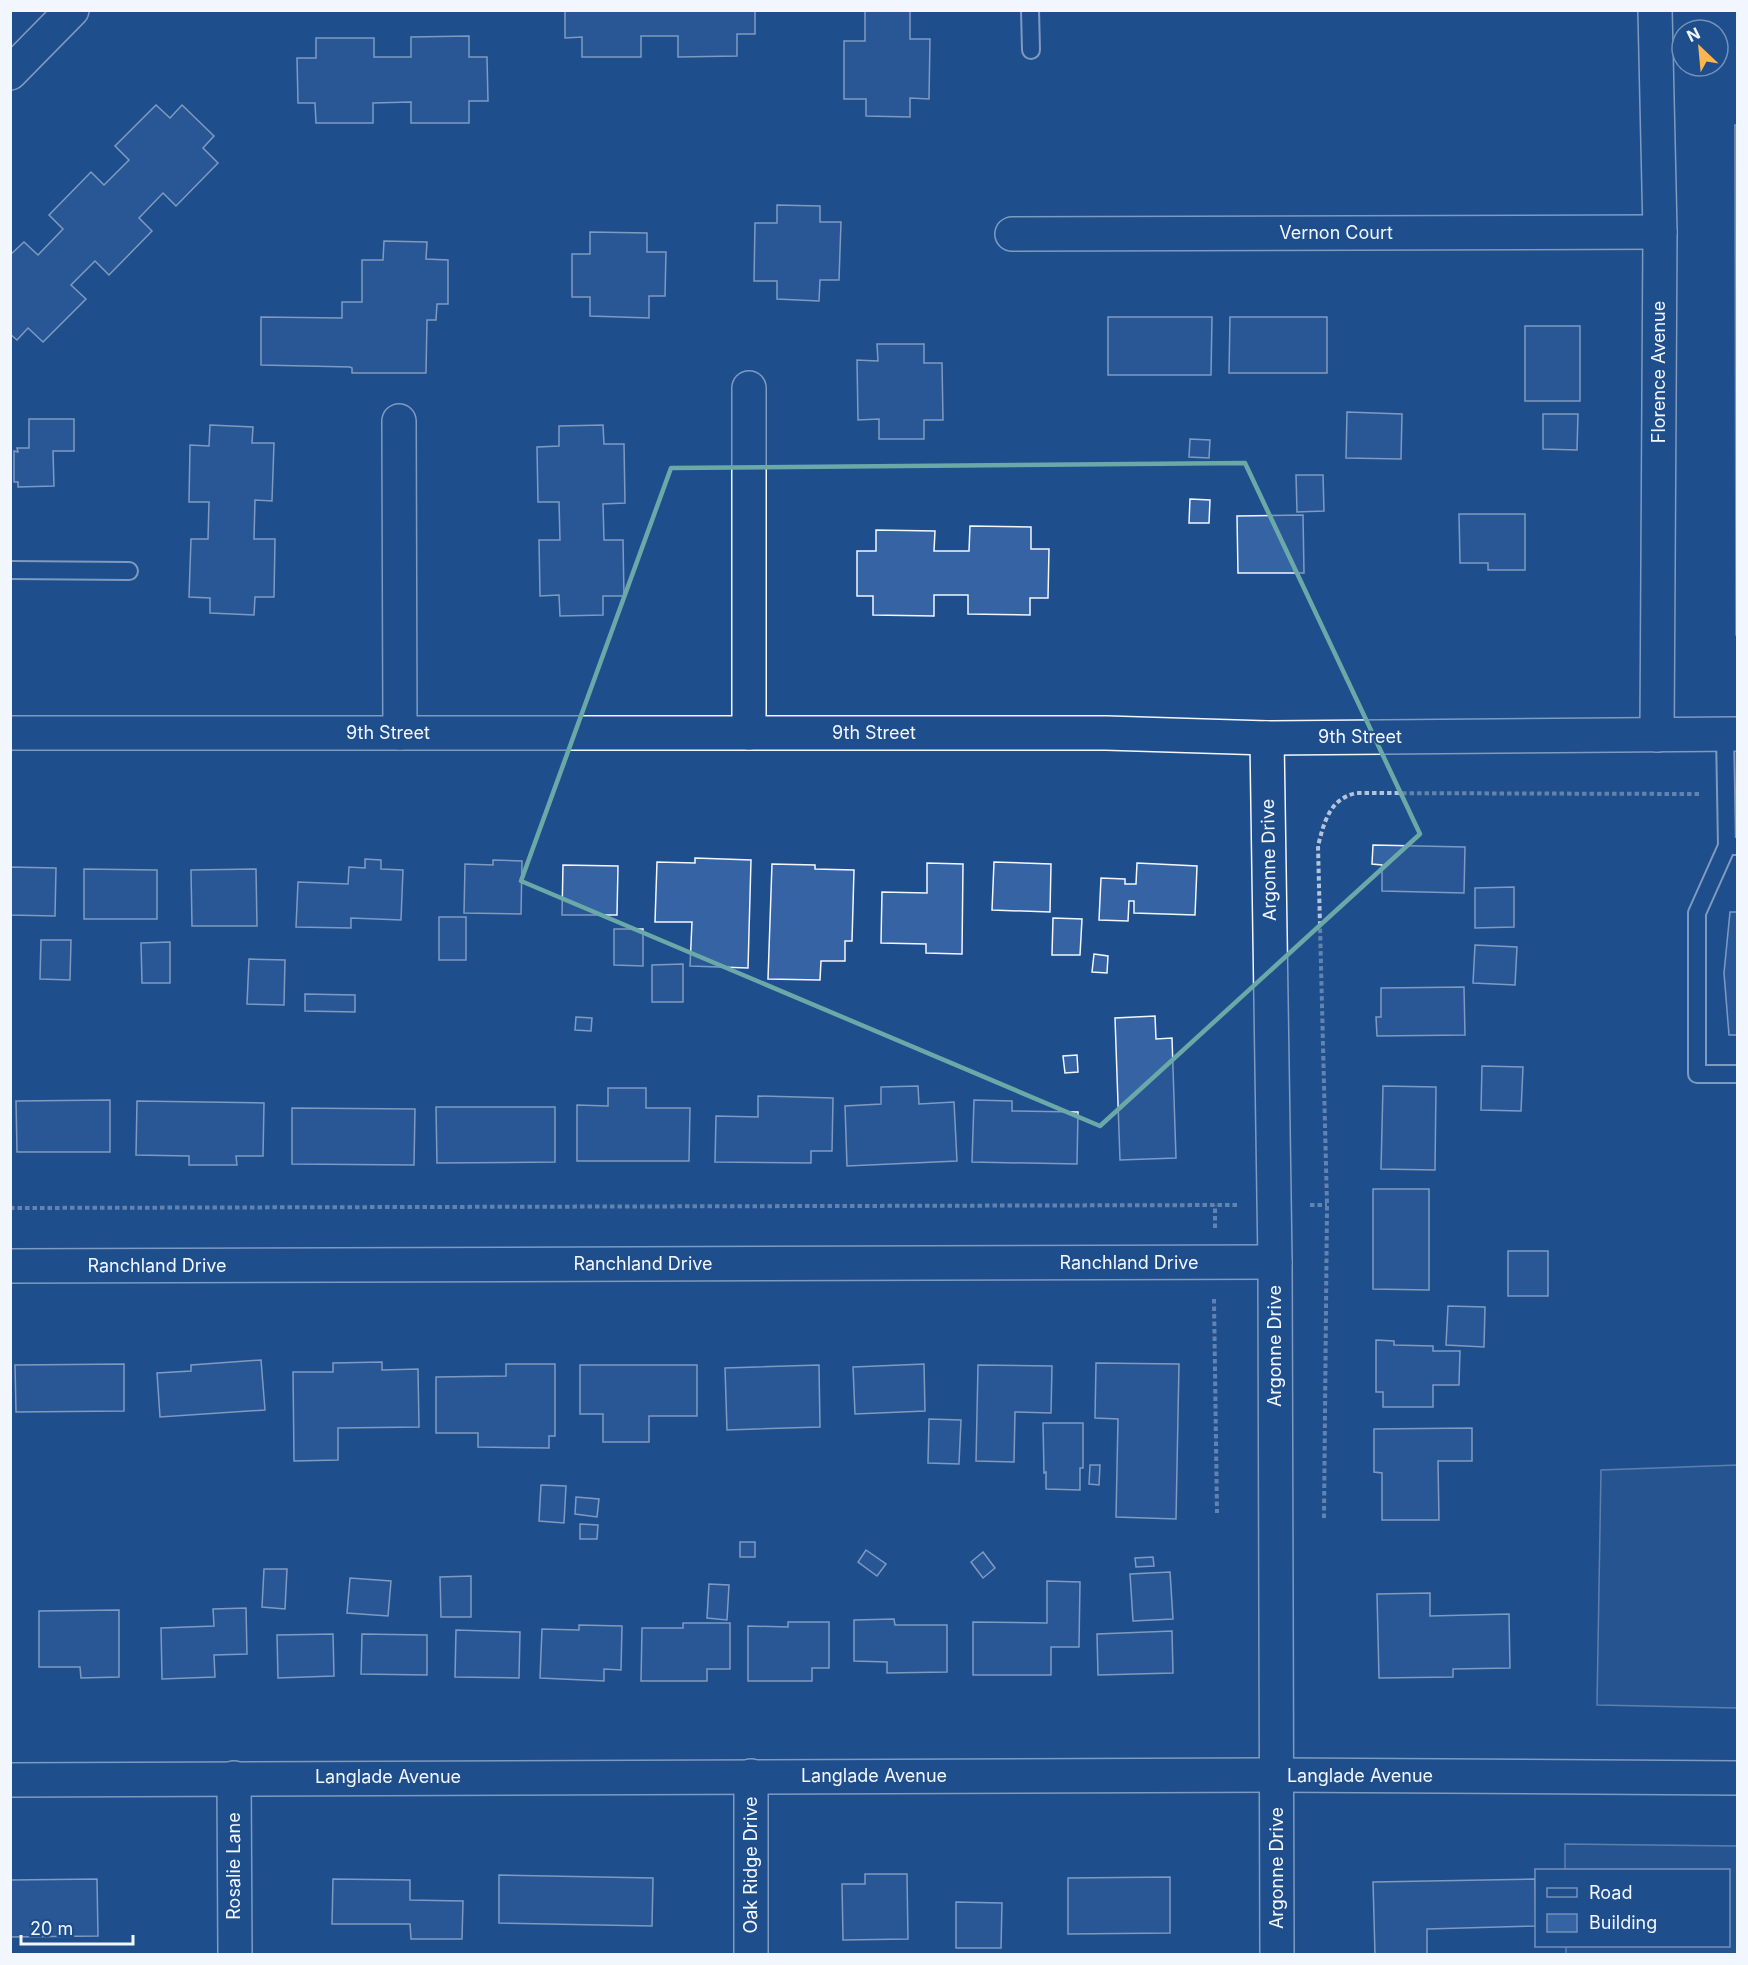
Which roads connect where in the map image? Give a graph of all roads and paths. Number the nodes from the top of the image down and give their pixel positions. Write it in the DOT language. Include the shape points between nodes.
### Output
graph roads {
  1 [pos="72,10"];
  2 [pos="1029,10"];
  3 [pos="1655,10"];
  4 [pos="1031,50"];
  5 [pos="10,72"];
  6 [pos="1660,232"];
  7 [pos="1012,234"];
  8 [pos="749,388"];
  9 [pos="399,421"];
  10 [pos="10,570"];
  11 [pos="129,571"];
  12 [pos="10,733"];
  13 [pos="400,733"];
  14 [pos="749,733"];
  15 [pos="1731,734"];
  16 [pos="1658,735"];
  17 [pos="1267,738"];
  18 [pos="1726,794"];
  19 [pos="1732,846"];
  20 [pos="1737,1074"];
  21 [pos="1274,1204"];
  22 [pos="1215,1205"];
  23 [pos="1327,1205"];
  24 [pos="10,1208"];
  25 [pos="1214,1263"];
  26 [pos="1275,1263"];
  27 [pos="10,1266"];
  28 [pos="1216,1513"];
  29 [pos="1324,1518"];
  30 [pos="1276,1775"];
  31 [pos="751,1776"];
  32 [pos="234,1778"];
  33 [pos="1737,1778"];
  34 [pos="10,1780"];
  35 [pos="235,1954"];
  36 [pos="751,1954"];
  37 [pos="1277,1954"];
  1 -- 5 [label="street"];
  2 -- 4 [label="lane"];
  3 -- 6 [label="street, Florence Avenue"];
  6 -- 7 [label="street, Vernon Court"];
  6 -- 16 [label="street, Florence Avenue"];
  8 -- 14 [label="street"];
  9 -- 13 [label="street"];
  10 -- 11 [label="lane"];
  12 -- 13 [label="street, 9th Street"];
  13 -- 14 [label="street, 9th Street"];
  14 -- 17 [label="street, 9th Street" via="1107,733"];
  15 -- 16 [label="street, 9th Street"];
  15 -- 18 [label="lane"];
  16 -- 17 [label="street, 9th Street"];
  17 -- 21 [label="street, Argonne Drive"];
  18 -- 19 [label="lane"];
  18 -- 23 [label="path" via="1357,793 1337,802 1323,823 1318,846"];
  19 -- 20 [label="lane" via="1697,913 1696,1074"];
  21 -- 22 [label="path"];
  21 -- 23 [label="path"];
  21 -- 26 [label="street, Argonne Drive"];
  22 -- 24 [label="path"];
  22 -- 25 [label="path"];
  23 -- 29 [label="path"];
  25 -- 26 [label="street, Ranchland Drive"];
  25 -- 27 [label="street, Ranchland Drive"];
  25 -- 28 [label="path"];
  26 -- 30 [label="street, Argonne Drive"];
  30 -- 31 [label="street, Langlade Avenue"];
  30 -- 33 [label="street, Langlade Avenue"];
  30 -- 37 [label="street, Argonne Drive"];
  31 -- 32 [label="street, Langlade Avenue"];
  31 -- 36 [label="street, Oak Ridge Drive"];
  32 -- 34 [label="street, Langlade Avenue"];
  32 -- 35 [label="street, Rosalie Lane"];
}
